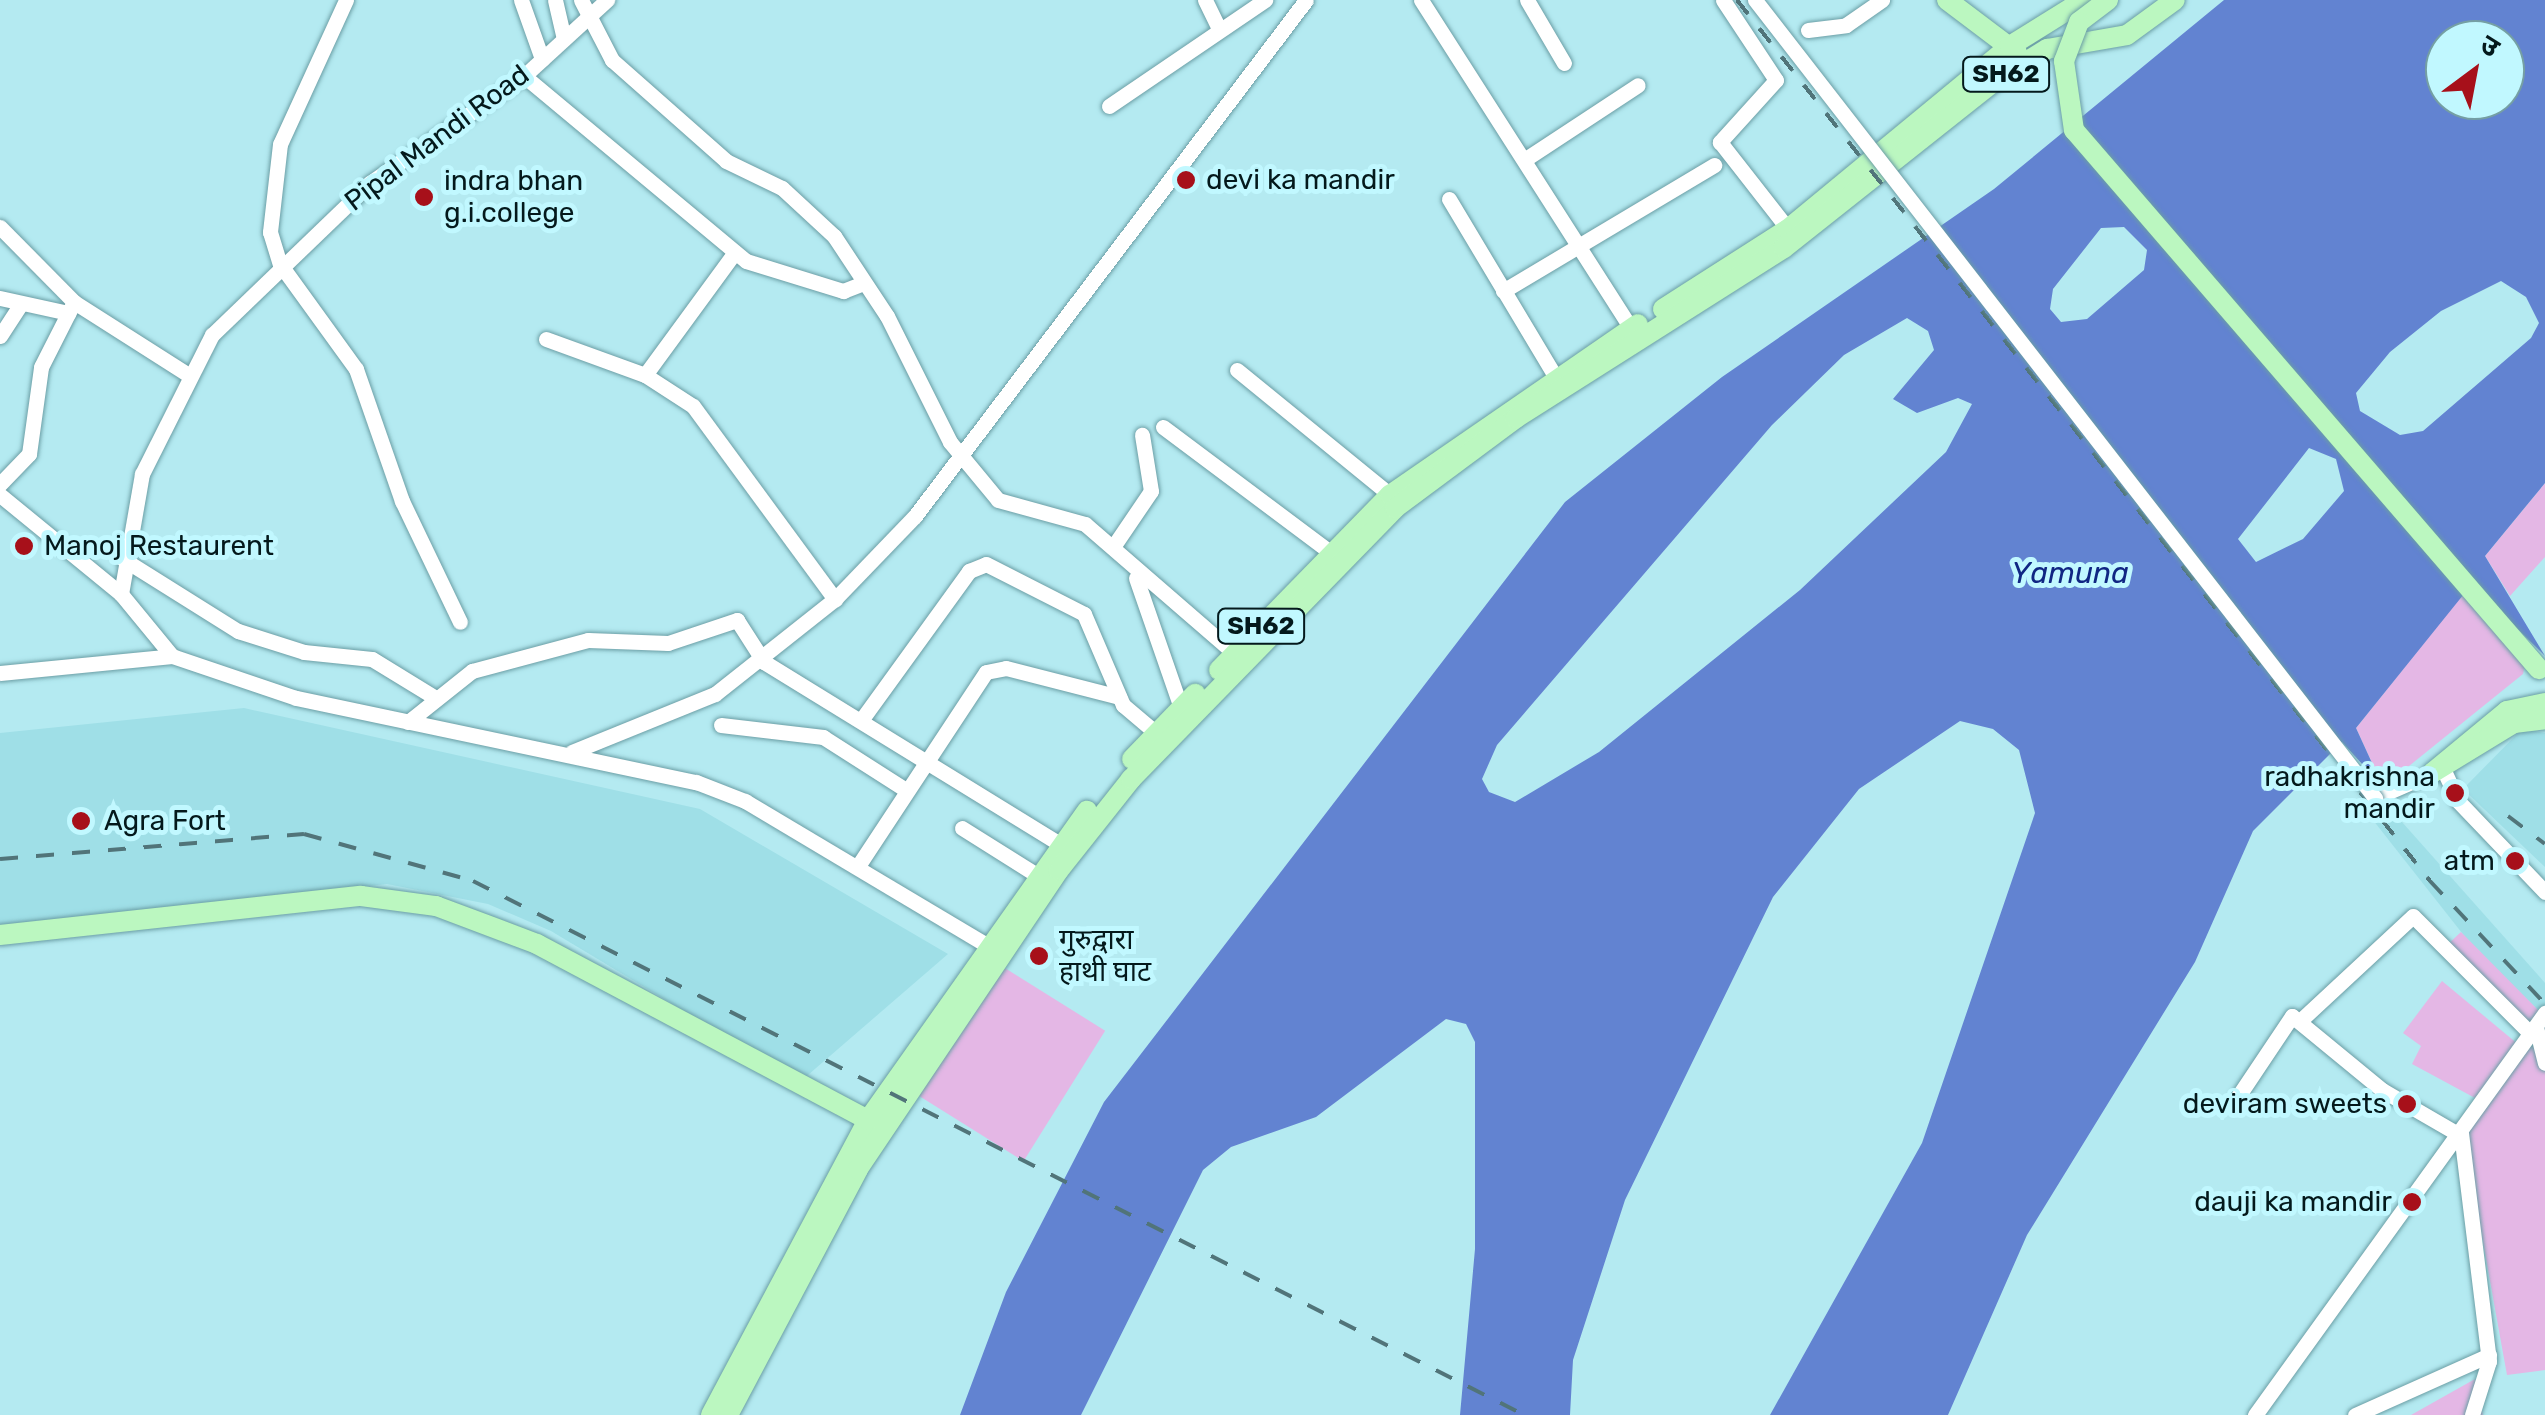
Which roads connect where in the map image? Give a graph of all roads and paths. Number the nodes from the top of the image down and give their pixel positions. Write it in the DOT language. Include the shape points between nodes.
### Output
graph roads {
  1 [pos="346,0"];
  2 [pos="521,0"];
  3 [pos="555,0"];
  4 [pos="581,0"];
  5 [pos="606,0"];
  6 [pos="1206,0"];
  7 [pos="1265,0"];
  8 [pos="1306,0"];
  9 [pos="1421,0"];
  10 [pos="1526,0"];
  11 [pos="1723,0"];
  12 [pos="1755,0"];
  13 [pos="1882,0"];
  14 [pos="1947,0"];
  15 [pos="2084,0"];
  16 [pos="2108,0"];
  17 [pos="2176,0"];
  18 [pos="587,18"];
  19 [pos="1218,27"];
  20 [pos="1808,30"];
  21 [pos="564,38"];
  22 [pos="2010,46"];
  23 [pos="542,59"];
  24 [pos="2026,62"];
  25 [pos="1564,63"];
  26 [pos="524,76"];
  27 [pos="1638,85"];
  28 [pos="1109,106"];
  29 [pos="1524,160"];
  30 [pos="1714,166"];
  31 [pos="1449,199"];
  32 [pos="0,227"];
  33 [pos="1788,230"];
  34 [pos="1578,247"];
  35 [pos="735,252"];
  36 [pos="280,264"];
  37 [pos="864,283"];
  38 [pos="1504,292"];
  39 [pos="0,298"];
  40 [pos="20,304"];
  41 [pos="71,308"];
  42 [pos="1631,329"];
  43 [pos="0,336"];
  44 [pos="546,339"];
  45 [pos="1237,370"];
  46 [pos="187,374"];
  47 [pos="645,375"];
  48 [pos="1555,376"];
  49 [pos="1163,427"];
  50 [pos="1142,435"];
  51 [pos="958,452"];
  52 [pos="0,484"];
  53 [pos="0,495"];
  54 [pos="1390,495"];
  55 [pos="1115,544"];
  56 [pos="1330,552"];
  57 [pos="123,559"];
  58 [pos="1134,574"];
  59 [pos="121,594"];
  60 [pos="835,599"];
  61 [pos="460,622"];
  62 [pos="1236,654"];
  63 [pos="172,656"];
  64 [pos="764,662"];
  65 [pos="0,673"];
  66 [pos="2542,679"];
  67 [pos="1119,696"];
  68 [pos="434,697"];
  69 [pos="2545,703"];
  70 [pos="1181,708"];
  71 [pos="862,719"];
  72 [pos="2545,719"];
  73 [pos="408,722"];
  74 [pos="722,725"];
  75 [pos="2490,731"];
  76 [pos="1156,733"];
  77 [pos="567,754"];
  78 [pos="926,759"];
  79 [pos="2438,772"];
  80 [pos="906,790"];
  81 [pos="962,828"];
  82 [pos="1060,844"];
  83 [pos="858,866"];
  84 [pos="1037,875"];
  85 [pos="2545,892"];
  86 [pos="0,934"];
  87 [pos="988,946"];
  88 [pos="2302,1019"];
  89 [pos="2537,1025"];
  90 [pos="2545,1063"];
  91 [pos="2233,1104"];
  92 [pos="868,1120"];
  93 [pos="2460,1132"];
  94 [pos="2488,1356"];
  95 [pos="711,1415"];
  96 [pos="728,1415"];
  97 [pos="2255,1415"];
  98 [pos="2356,1415"];
  99 [pos="2472,1415"];
  1 -- 36 [label="street" via="274,166 268,216"];
  2 -- 23 [label="street"];
  3 -- 21 [label="street"];
  4 -- 18 [label="street"];
  5 -- 18 [label="street, Pipal Mandi Road"];
  6 -- 19 [label="street"];
  7 -- 19 [label="street"];
  8 -- 51 [label="street"];
  9 -- 29 [label="street"];
  10 -- 25 [label="street"];
  11 -- 33 [label="street" via="1776,80 1720,142"];
  12 -- 79 [label="street, bridge" via="2376,798"];
  13 -- 20 [label="street" via="1846,25"];
  14 -- 22 [label="main road"];
  15 -- 22 [label="main road, SH62"];
  16 -- 66 [label="main road, bridge" via="2079,22 2064,62 2074,130"];
  17 -- 24 [label="main road, SH62" via="2127,35 2059,45"];
  18 -- 21 [label="street, Pipal Mandi Road"];
  18 -- 37 [label="street" via="612,60 678,121 733,166 798,200"];
  19 -- 28 [label="street"];
  21 -- 23 [label="street, Pipal Mandi Road"];
  22 -- 24 [label="main road"];
  22 -- 33 [label="main road, SH62"];
  23 -- 26 [label="street, Pipal Mandi Road"];
  24 -- 96 [label="main road, SH62" via="1784,248 1516,418 1395,508 1130,778 884,1127"];
  26 -- 35 [label="street"];
  26 -- 36 [label="street, Pipal Mandi Road" via="370,183"];
  27 -- 29 [label="street"];
  29 -- 34 [label="street"];
  30 -- 34 [label="street"];
  31 -- 38 [label="street"];
  32 -- 41 [label="street"];
  33 -- 42 [label="main road, SH62"];
  34 -- 38 [label="street"];
  34 -- 42 [label="street"];
  35 -- 37 [label="street" via="843,291"];
  35 -- 47 [label="street"];
  36 -- 46 [label="street, Pipal Mandi Road"];
  36 -- 61 [label="street" via="356,369 402,501"];
  37 -- 51 [label="street"];
  38 -- 48 [label="street"];
  39 -- 40 [label="street"];
  40 -- 41 [label="street"];
  40 -- 43 [label="street"];
  41 -- 46 [label="street"];
  41 -- 52 [label="street" via="40,367 29,454"];
  42 -- 48 [label="main road, SH62"];
  44 -- 47 [label="street"];
  45 -- 54 [label="street"];
  46 -- 57 [label="street, Pipal Mandi Road" via="142,474"];
  47 -- 60 [label="street" via="693,406"];
  48 -- 54 [label="main road, SH62"];
  49 -- 56 [label="street"];
  50 -- 55 [label="street" via="1150,491"];
  51 -- 55 [label="street" via="998,500 1061,512"];
  51 -- 60 [label="street" via="915,516"];
  53 -- 59 [label="street"];
  54 -- 56 [label="main road, SH62"];
  55 -- 58 [label="street"];
  56 -- 62 [label="main road, SH62"];
  57 -- 59 [label="street, Pipal Mandi Road"];
  57 -- 68 [label="street" via="238,631 372,659"];
  58 -- 62 [label="street"];
  58 -- 70 [label="street"];
  59 -- 63 [label="street"];
  60 -- 64 [label="street"];
  62 -- 70 [label="main road, SH62"];
  63 -- 65 [label="street"];
  63 -- 73 [label="street"];
  64 -- 68 [label="street" via="730,620 668,643 588,640 472,671"];
  64 -- 71 [label="street"];
  64 -- 77 [label="street" via="652,726"];
  67 -- 71 [label="street" via="1084,614 986,564 969,570"];
  67 -- 76 [label="street"];
  67 -- 78 [label="street" via="995,667"];
  68 -- 73 [label="street"];
  69 -- 75 [label="main road"];
  70 -- 76 [label="main road, SH62"];
  71 -- 78 [label="street"];
  72 -- 75 [label="main road"];
  73 -- 77 [label="street"];
  74 -- 80 [label="street" via="823,737"];
  75 -- 79 [label="main road"];
  76 -- 82 [label="main road, SH62"];
  77 -- 83 [label="street" via="696,782"];
  78 -- 80 [label="street"];
  78 -- 82 [label="street"];
  79 -- 85 [label="street"];
  80 -- 83 [label="street"];
  81 -- 84 [label="street"];
  82 -- 84 [label="main road, SH62"];
  83 -- 87 [label="street"];
  84 -- 87 [label="main road, SH62"];
  86 -- 92 [label="main road" via="361,896 436,906 537,944"];
  87 -- 92 [label="main road, SH62"];
  88 -- 89 [label="street" via="2413,916"];
  88 -- 91 [label="street" via="2286,1018"];
  88 -- 93 [label="street" via="2382,1090"];
  89 -- 90 [label="street"];
  89 -- 93 [label="street"];
  92 -- 95 [label="main road, SH62"];
  93 -- 94 [label="street"];
  93 -- 97 [label="street"];
  94 -- 98 [label="street"];
  94 -- 99 [label="street"];
}
